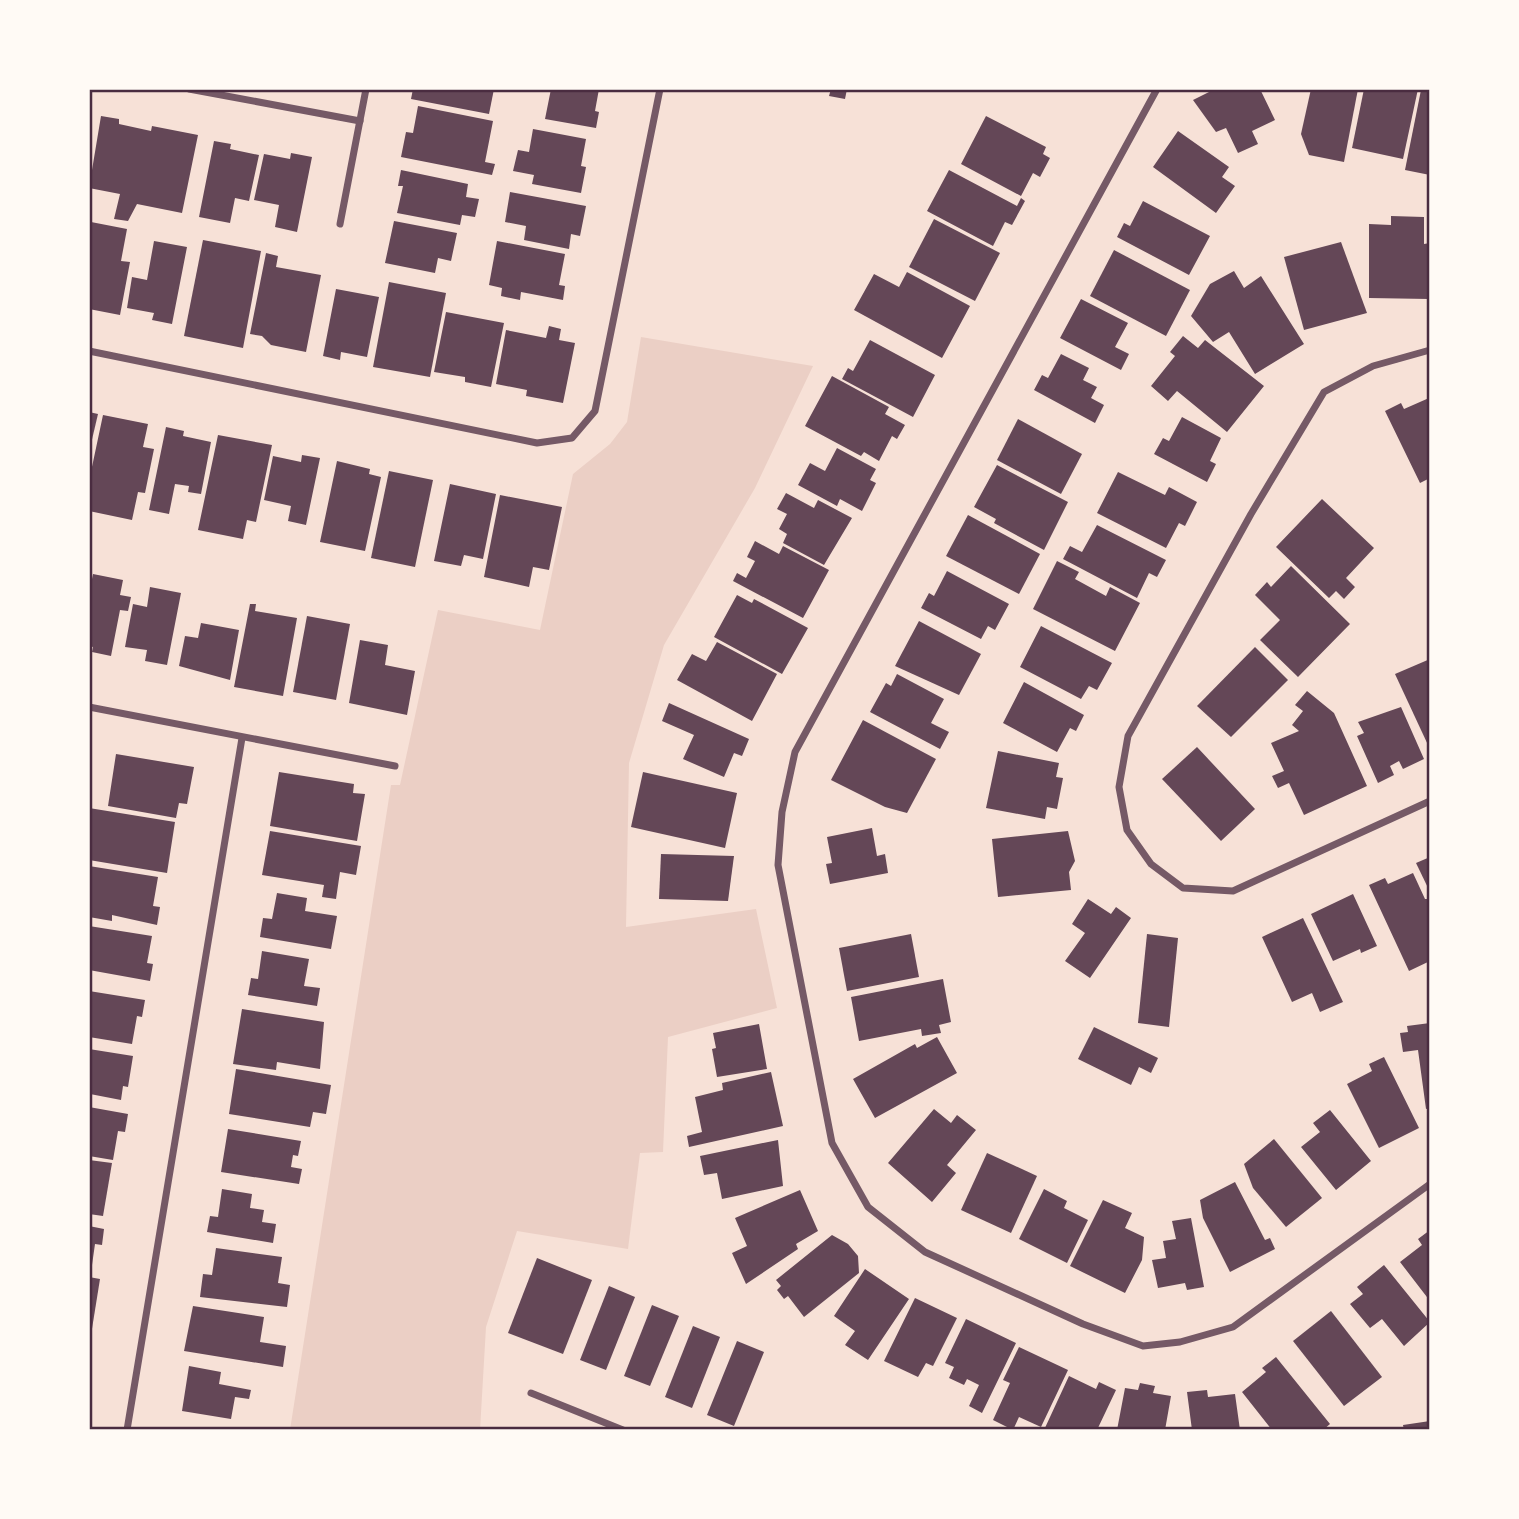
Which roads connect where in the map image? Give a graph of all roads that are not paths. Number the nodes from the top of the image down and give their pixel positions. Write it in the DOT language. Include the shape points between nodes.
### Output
graph roads {
  1 [pos="189,89"];
  2 [pos="366,89"];
  3 [pos="660,89"];
  4 [pos="1157,89"];
  5 [pos="360,121"];
  6 [pos="340,224"];
  7 [pos="1430,350"];
  8 [pos="89,351"];
  9 [pos="89,707"];
  10 [pos="242,737"];
  11 [pos="395,766"];
  12 [pos="1430,801"];
  13 [pos="1430,1184"];
  14 [pos="531,1393"];
  15 [pos="127,1430"];
  16 [pos="623,1430"];
  1 -- 5 [label="street"];
  2 -- 5 [label="street"];
  3 -- 8 [label="street" via="596,411 572,438 537,443"];
  4 -- 13 [label="street" via="795,752 782,812 778,865 832,1143 869,1207 925,1252 1083,1324 1143,1346 1180,1342 1233,1326"];
  5 -- 6 [label="street"];
  7 -- 12 [label="street" via="1373,366 1324,392 1128,736 1119,787 1127,830 1151,864 1182,888 1208,890 1233,891"];
  9 -- 10 [label="street"];
  10 -- 11 [label="street"];
  10 -- 15 [label="street"];
  14 -- 16 [label="street"];
}
